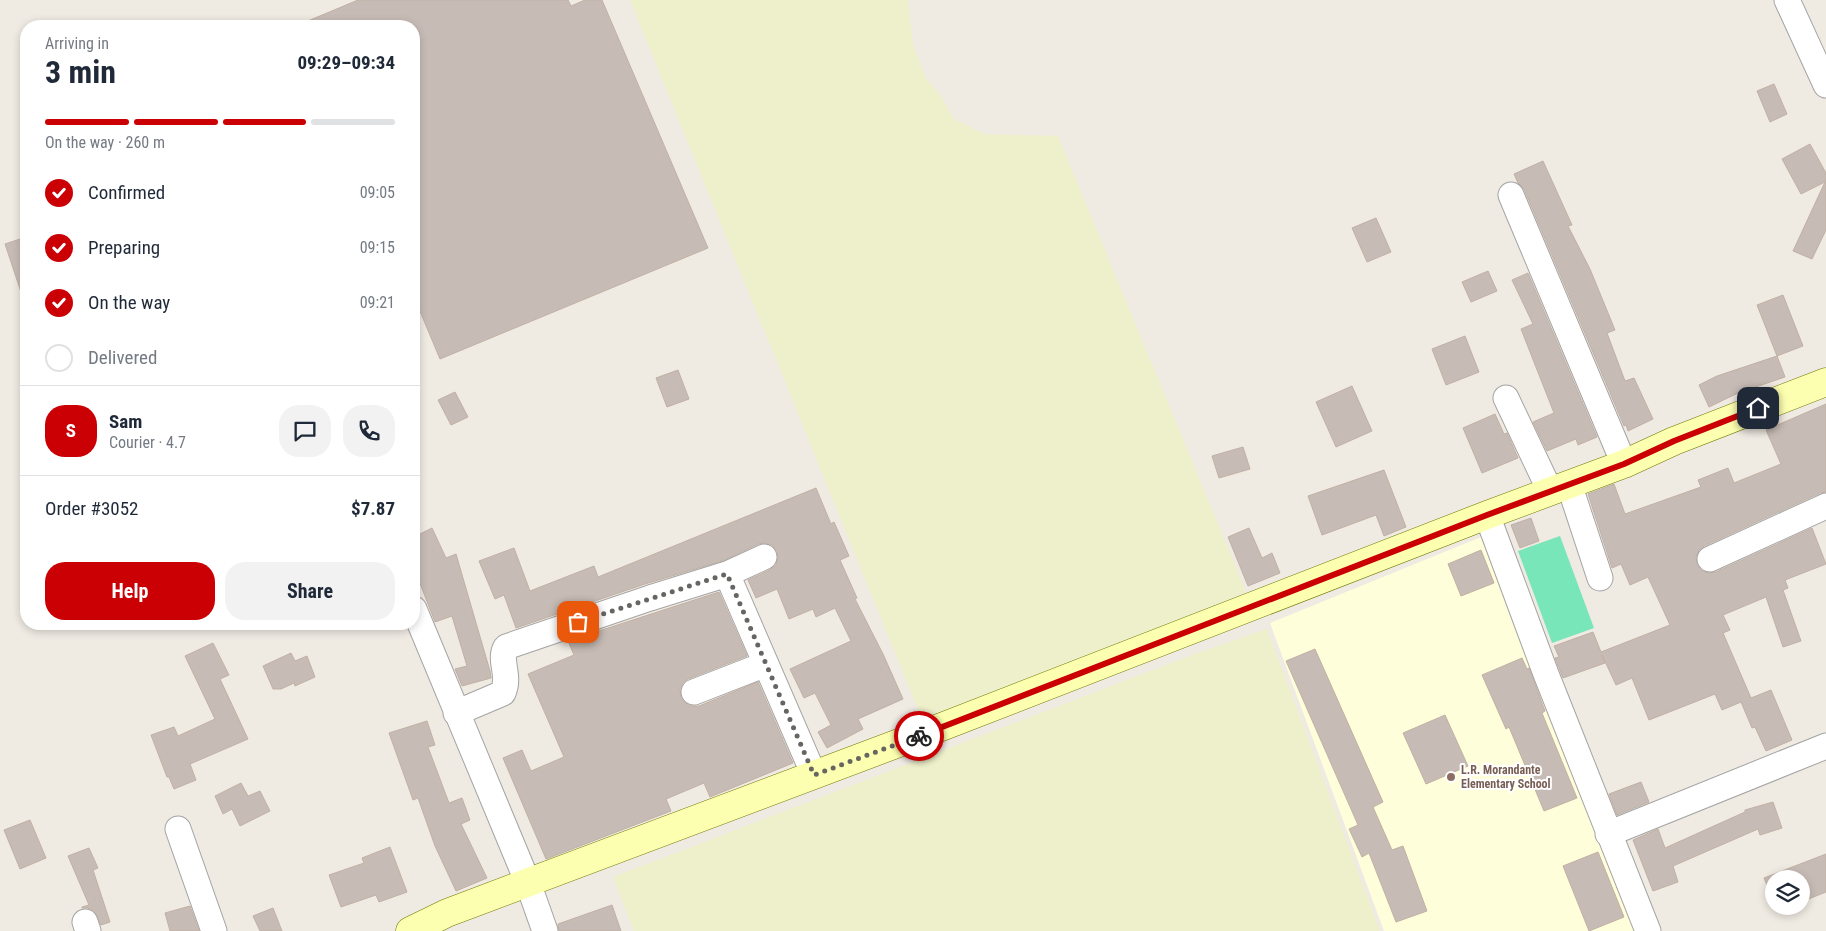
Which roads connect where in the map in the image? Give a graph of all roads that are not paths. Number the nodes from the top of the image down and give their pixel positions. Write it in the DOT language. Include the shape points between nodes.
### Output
graph roads {
  1 [pos="1787,0"];
  2 [pos="1826,85"];
  3 [pos="1511,195"];
  4 [pos="1826,382"];
  5 [pos="1506,398"];
  6 [pos="1624,464"];
  7 [pos="1560,488"];
  8 [pos="1826,506"];
  9 [pos="1487,515"];
  10 [pos="764,557"];
  11 [pos="1710,559"];
  12 [pos="727,574"];
  13 [pos="1600,578"];
  14 [pos="420,624"];
  15 [pos="766,664"];
  16 [pos="694,692"];
  17 [pos="456,713"];
  18 [pos="1824,753"];
  19 [pos="814,775"];
  20 [pos="178,829"];
  21 [pos="1608,834"];
  22 [pos="528,883"];
  23 [pos="214,931"];
  24 [pos="410,931"];
  25 [pos="545,931"];
  26 [pos="1648,931"];
  1 -- 2 [label="street"];
  3 -- 6 [label="street"];
  4 -- 6 [label="street" via="1674,441"];
  5 -- 7 [label="street"];
  6 -- 7 [label="street"];
  7 -- 9 [label="street"];
  7 -- 13 [label="street"];
  8 -- 11 [label="street"];
  9 -- 19 [label="street"];
  9 -- 21 [label="street"];
  10 -- 12 [label="street"];
  12 -- 15 [label="street"];
  12 -- 17 [label="street" via="506,647 503,656 507,684 503,693"];
  14 -- 17 [label="street"];
  15 -- 16 [label="street"];
  15 -- 19 [label="street"];
  17 -- 22 [label="street"];
  18 -- 21 [label="street"];
  19 -- 22 [label="street"];
  20 -- 23 [label="street"];
  21 -- 26 [label="street"];
  22 -- 24 [label="street" via="447,913"];
  22 -- 25 [label="street"];
}
